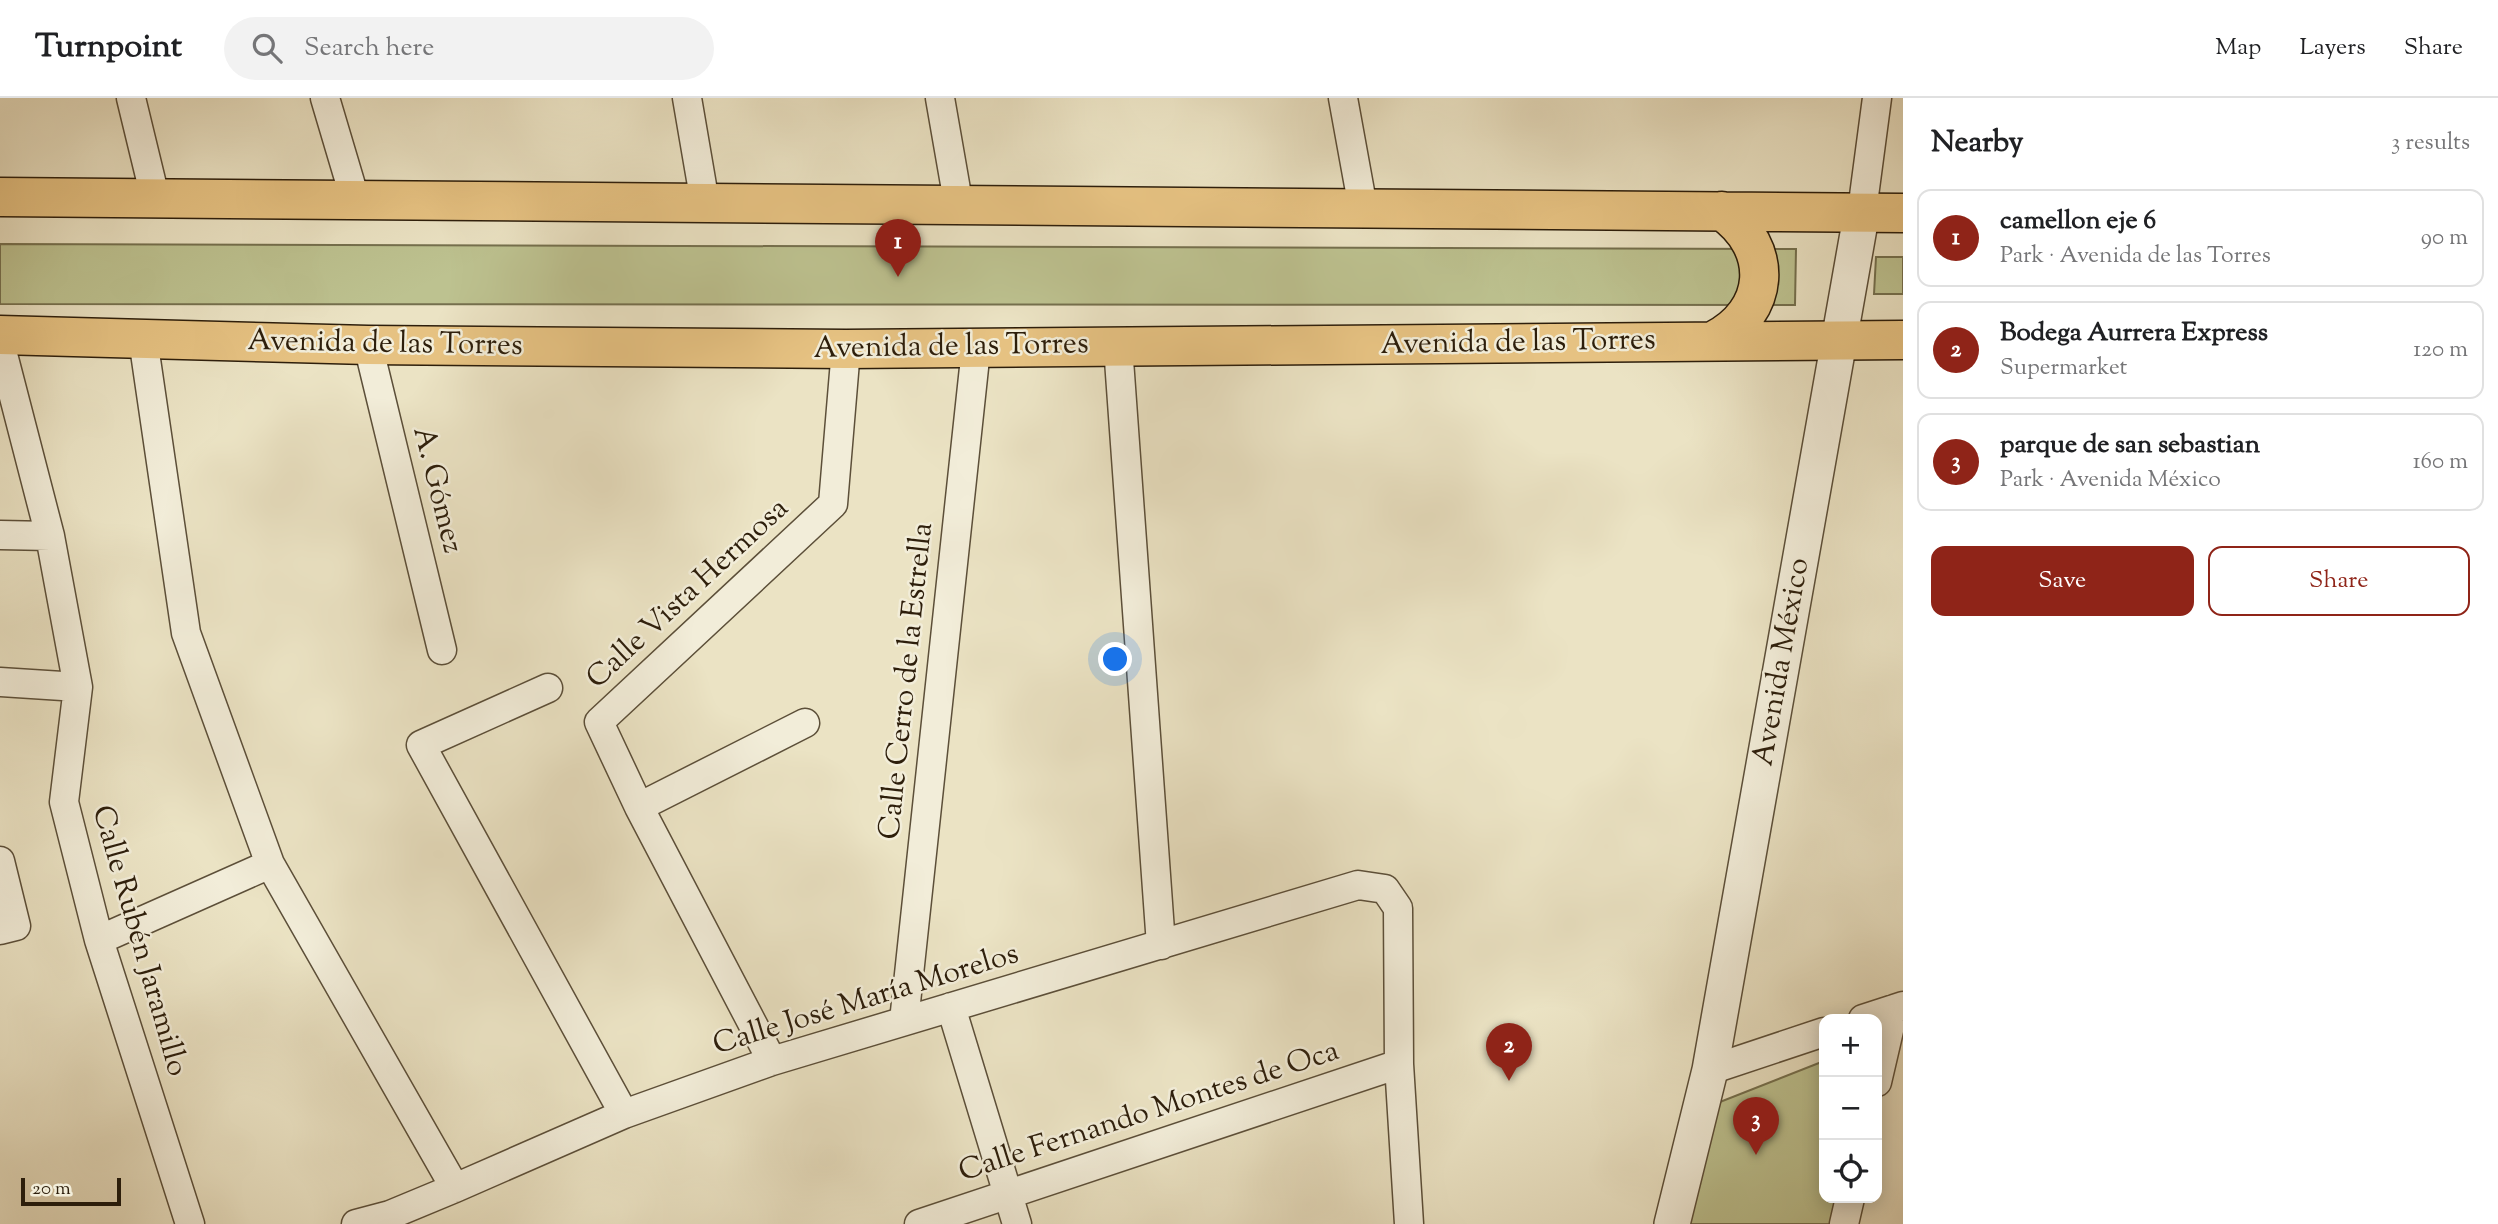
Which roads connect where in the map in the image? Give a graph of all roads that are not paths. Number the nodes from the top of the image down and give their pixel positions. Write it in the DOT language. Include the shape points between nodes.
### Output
graph roads {
  1 [pos="131,98"];
  2 [pos="325,98"];
  3 [pos="687,98"];
  4 [pos="940,98"];
  5 [pos="1343,98"];
  6 [pos="1877,98"];
  7 [pos="0,197"];
  8 [pos="155,197"];
  9 [pos="355,199"];
  10 [pos="705,203"];
  11 [pos="959,207"];
  12 [pos="1363,208"];
  13 [pos="1722,211"];
  14 [pos="1862,211"];
  15 [pos="1903,213"];
  16 [pos="0,335"];
  17 [pos="144,339"];
  18 [pos="1840,340"];
  19 [pos="1903,340"];
  20 [pos="1713,341"];
  21 [pos="0,343"];
  22 [pos="368,345"];
  23 [pos="1118,346"];
  24 [pos="846,349"];
  25 [pos="976,349"];
  26 [pos="0,535"];
  27 [pos="50,536"];
  28 [pos="442,650"];
  29 [pos="0,682"];
  30 [pos="78,687"];
  31 [pos="548,688"];
  32 [pos="805,723"];
  33 [pos="639,807"];
  34 [pos="0,861"];
  35 [pos="270,864"];
  36 [pos="0,930"];
  37 [pos="99,940"];
  38 [pos="1161,946"];
  39 [pos="951,1007"];
  40 [pos="1898,1007"];
  41 [pos="1878,1014"];
  42 [pos="904,1021"];
  43 [pos="1819,1034"];
  44 [pos="772,1061"];
  45 [pos="1399,1064"];
  46 [pos="1710,1070"];
  47 [pos="1878,1077"];
  48 [pos="624,1114"];
  49 [pos="455,1188"];
  50 [pos="1007,1194"];
  51 [pos="1849,1203"];
  52 [pos="190,1224"];
  53 [pos="356,1224"];
  54 [pos="919,1224"];
  55 [pos="1017,1224"];
  56 [pos="1409,1224"];
  57 [pos="1672,1224"];
  58 [pos="1844,1224"];
  1 -- 8 [label="street"];
  2 -- 9 [label="street"];
  3 -- 10 [label="street"];
  4 -- 11 [label="street"];
  5 -- 12 [label="street"];
  6 -- 14 [label="street, Avenida México"];
  7 -- 8 [label="main road"];
  8 -- 9 [label="main road"];
  9 -- 10 [label="main road"];
  10 -- 11 [label="main road"];
  11 -- 12 [label="main road"];
  12 -- 13 [label="main road"];
  13 -- 14 [label="main road"];
  13 -- 20 [label="main road" via="1747,234 1755,249 1759,283 1749,312"];
  14 -- 15 [label="main road"];
  14 -- 18 [label="street, Avenida México"];
  16 -- 17 [label="main road, Avenida de las Torres"];
  17 -- 22 [label="main road, Avenida de las Torres"];
  17 -- 35 [label="street" via="186,633"];
  18 -- 19 [label="main road, Avenida de las Torres"];
  18 -- 20 [label="main road, Avenida de las Torres"];
  18 -- 46 [label="street, Avenida México"];
  20 -- 23 [label="main road, Avenida de las Torres"];
  21 -- 27 [label="street, Calle Rubén Jaramillo"];
  22 -- 24 [label="main road, Avenida de las Torres"];
  22 -- 28 [label="street, A. Gómez"];
  23 -- 25 [label="main road, Avenida de las Torres"];
  23 -- 38 [label="street"];
  24 -- 25 [label="main road, Avenida de las Torres"];
  24 -- 33 [label="street, Calle Vista Hermosa" via="833,504 599,722"];
  25 -- 42 [label="street, Calle Cerro de la Estrella"];
  26 -- 27 [label="street"];
  27 -- 30 [label="street, Calle Rubén Jaramillo"];
  29 -- 30 [label="street"];
  30 -- 37 [label="street, Calle Rubén Jaramillo" via="64,802"];
  31 -- 48 [label="street" via="421,745"];
  32 -- 33 [label="street"];
  33 -- 44 [label="street, Calle Vista Hermosa"];
  34 -- 36 [label="street" via="16,926"];
  35 -- 37 [label="street"];
  35 -- 49 [label="street"];
  37 -- 52 [label="street, Calle Rubén Jaramillo"];
  38 -- 39 [label="street, Calle José María Morelos"];
  38 -- 45 [label="street, Calle José María Morelos" via="1357,885 1385,888 1398,908"];
  39 -- 42 [label="street, Calle José María Morelos"];
  39 -- 50 [label="street"];
  40 -- 41 [label="street"];
  40 -- 47 [label="street"];
  42 -- 44 [label="street, Calle José María Morelos"];
  43 -- 46 [label="street"];
  44 -- 48 [label="street, Calle José María Morelos"];
  45 -- 50 [label="street, Calle Fernando Montes de Oca"];
  45 -- 56 [label="street"];
  46 -- 57 [label="street, Avenida México"];
  48 -- 49 [label="street, Calle José María Morelos"];
  49 -- 53 [label="street, Calle José María Morelos"];
  50 -- 54 [label="street, Calle Fernando Montes de Oca"];
  50 -- 55 [label="street"];
  51 -- 58 [label="street"];
}
